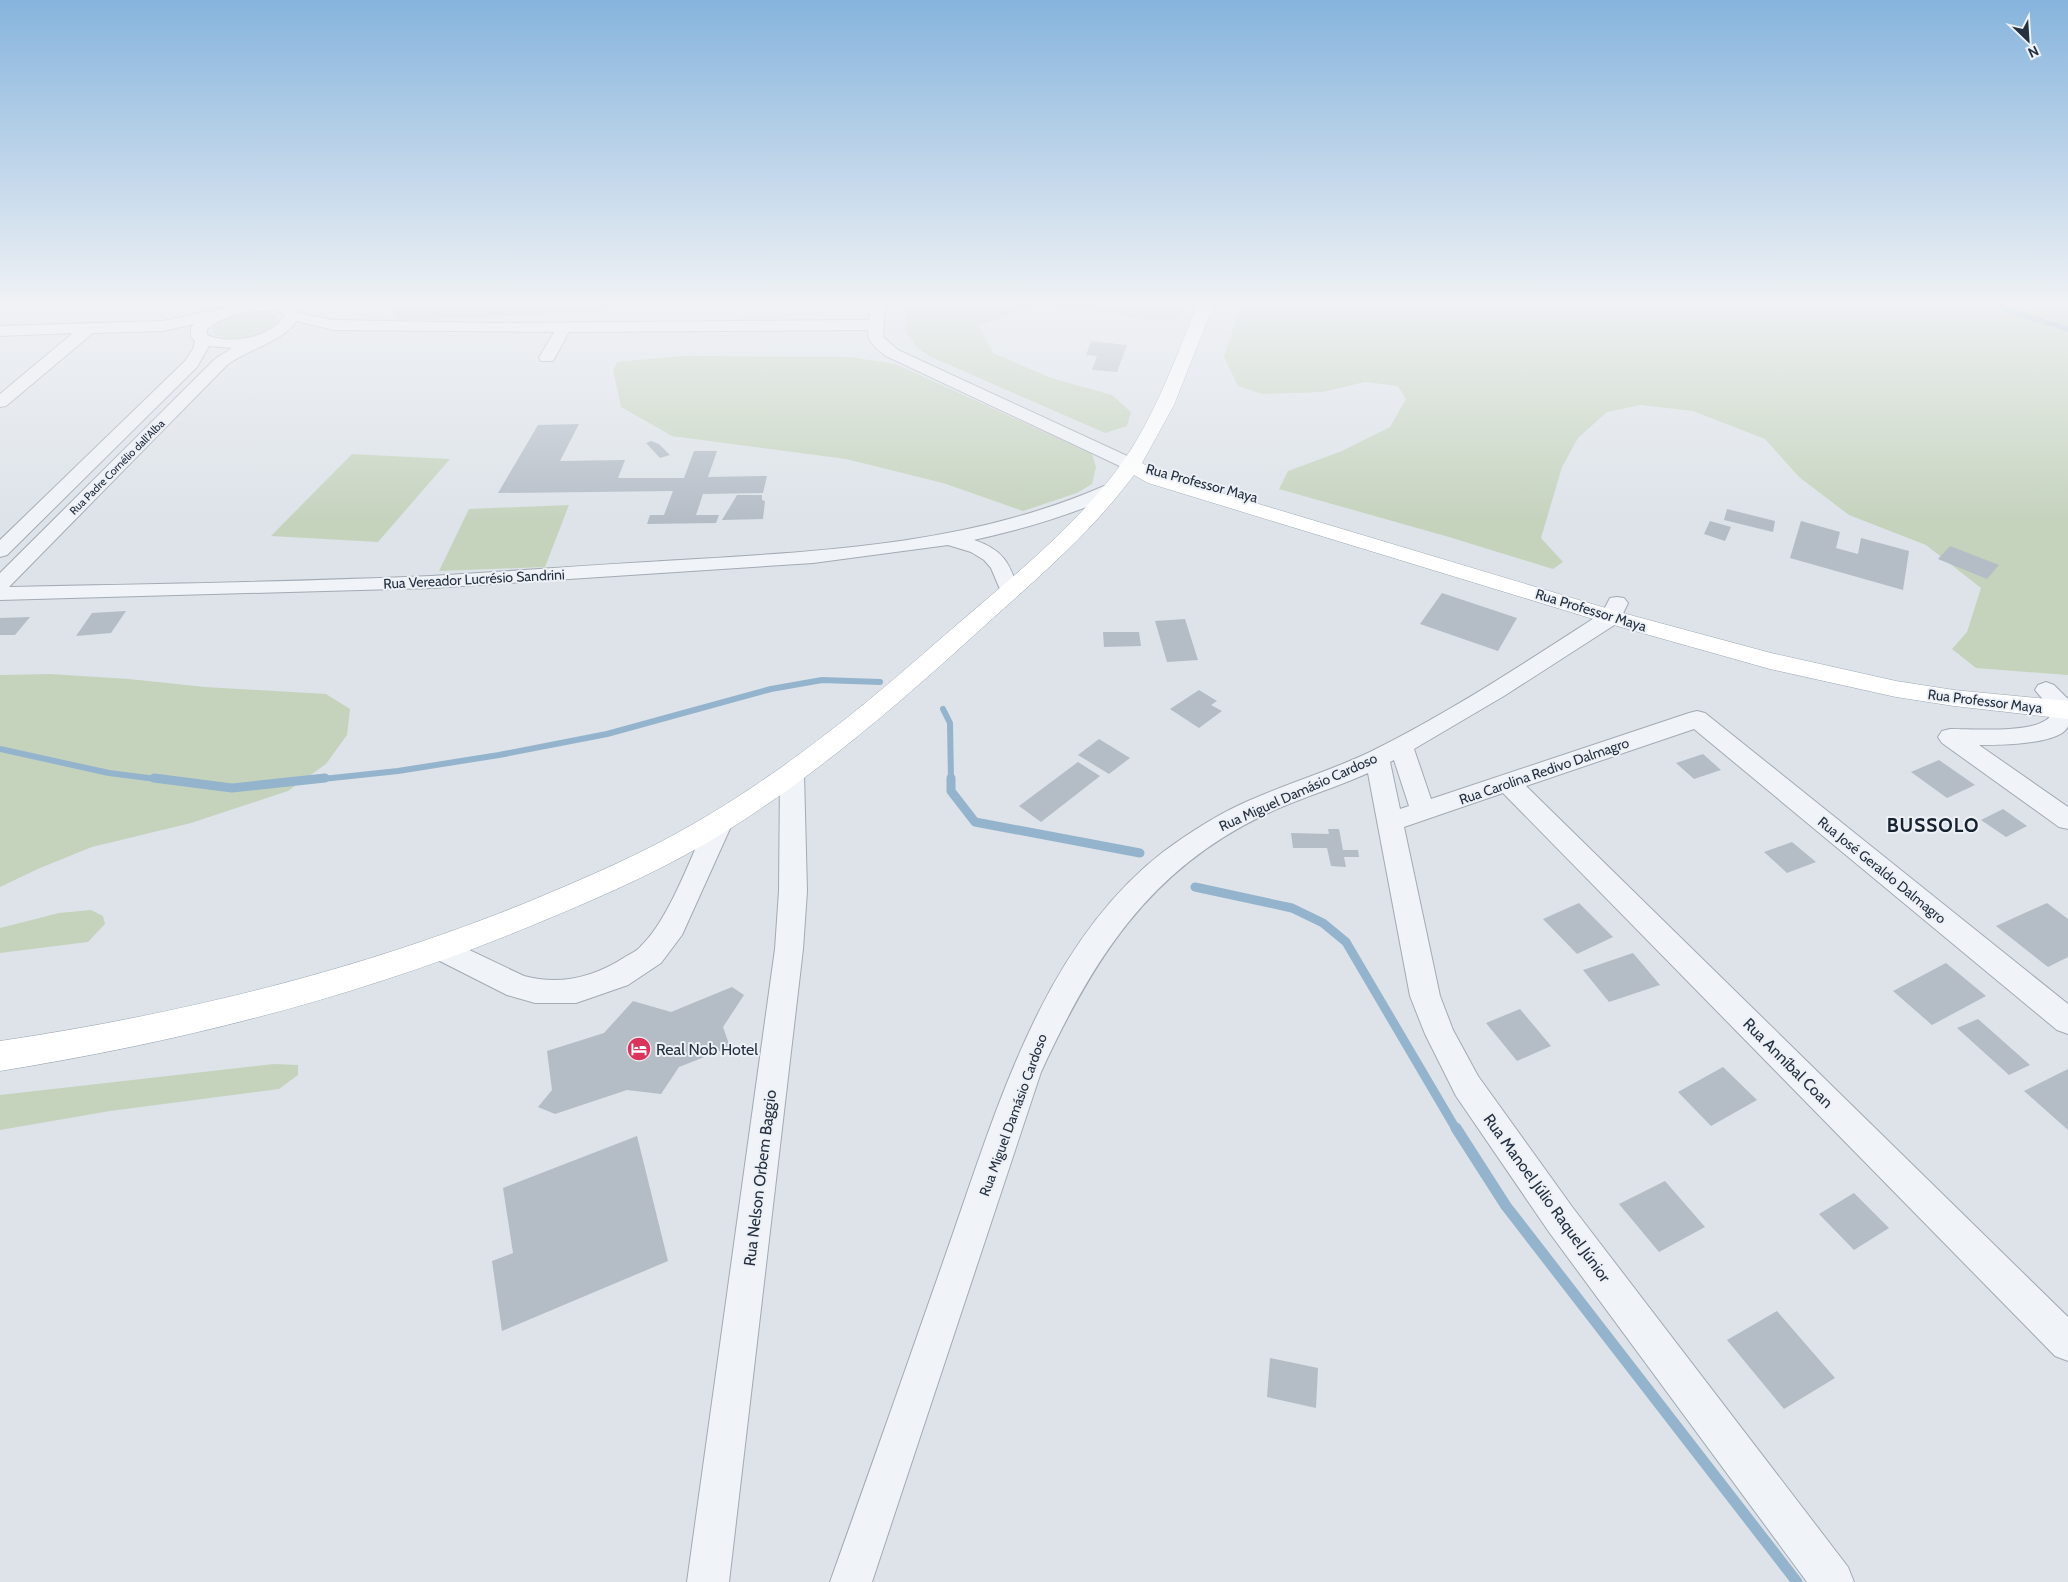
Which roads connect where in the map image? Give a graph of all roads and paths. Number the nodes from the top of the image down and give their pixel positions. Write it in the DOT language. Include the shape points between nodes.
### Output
graph roads {
  1 [pos="33,375"];
  2 [pos="180,375"];
  3 [pos="207,375"];
  4 [pos="937,375"];
  5 [pos="1177,375"];
  6 [pos="0,402"];
  7 [pos="1132,465"];
  8 [pos="1111,490"];
  9 [pos="946,539"];
  10 [pos="0,551"];
  11 [pos="0,585"];
  12 [pos="1009,590"];
  13 [pos="0,594"];
  14 [pos="1614,610"];
  15 [pos="2061,700"];
  16 [pos="1697,719"];
  17 [pos="1389,752"];
  18 [pos="792,774"];
  19 [pos="1508,783"];
  20 [pos="1423,811"];
  21 [pos="2068,820"];
  22 [pos="720,822"];
  23 [pos="1391,822"];
  24 [pos="442,948"];
  25 [pos="2068,1021"];
  26 [pos="0,1056"];
  27 [pos="2068,1343"];
  28 [pos="852,1580"];
  29 [pos="708,1582"];
  30 [pos="1833,1582"];
  1 -- 6 [label="street"];
  2 -- 10 [label="street, Rua Padre Cornélio dall'Alba"];
  3 -- 11 [label="street, Rua Padre Cornélio dall'Alba"];
  4 -- 7 [label="street"];
  5 -- 7 [label="main road" via="1160,416"];
  7 -- 8 [label="main road"];
  7 -- 14 [label="main road, Rua Professor Maya" via="1155,479"];
  8 -- 9 [label="street, Rua Vereador Lucrésio Sandrini" via="1030,521"];
  8 -- 12 [label="main road" via="1066,538"];
  9 -- 12 [label="street, Rua Vereador Lucrésio Sandrini" via="974,545 990,555 1001,567"];
  9 -- 13 [label="street, Rua Vereador Lucrésio Sandrini" via="758,562 431,582"];
  12 -- 18 [label="main road" via="894,695"];
  14 -- 15 [label="main road, Rua Professor Maya" via="1716,647 1840,678 1954,698"];
  14 -- 17 [label="street, Rua Miguel Damásio Cardoso" via="1504,686"];
  15 -- 21 [label="street" via="2057,725 2043,733 1950,737"];
  16 -- 19 [label="street, Rua Carolina Redivo Dalmagro"];
  16 -- 25 [label="street, Rua José Geraldo Dalmagro"];
  17 -- 20 [label="street"];
  17 -- 23 [label="street, Rua Manoel Júlio Raquel Júnior"];
  17 -- 28 [label="street, Rua Miguel Damásio Cardoso" via="1348,772 1249,810 1210,831 1170,859 1144,883 1113,918 1084,959 1049,1020 1026,1072"];
  18 -- 22 [label="main road"];
  18 -- 29 [label="street, Rua Nelson Orbem Baggio" via="793,891 789,949"];
  19 -- 20 [label="street, Rua Carolina Redivo Dalmagro"];
  19 -- 27 [label="street, Rua Anníbal Coan"];
  20 -- 23 [label="street, Rua Carolina Redivo Dalmagro"];
  22 -- 24 [label="main road" via="638,866 538,911"];
  22 -- 24 [label="street" via="668,934 651,955 618,977 576,991 535,991 517,986"];
  23 -- 30 [label="street, Rua Manoel Júlio Raquel Júnior" via="1425,996 1467,1086 1561,1220"];
  24 -- 26 [label="main road" via="300,993 172,1026"];
}
